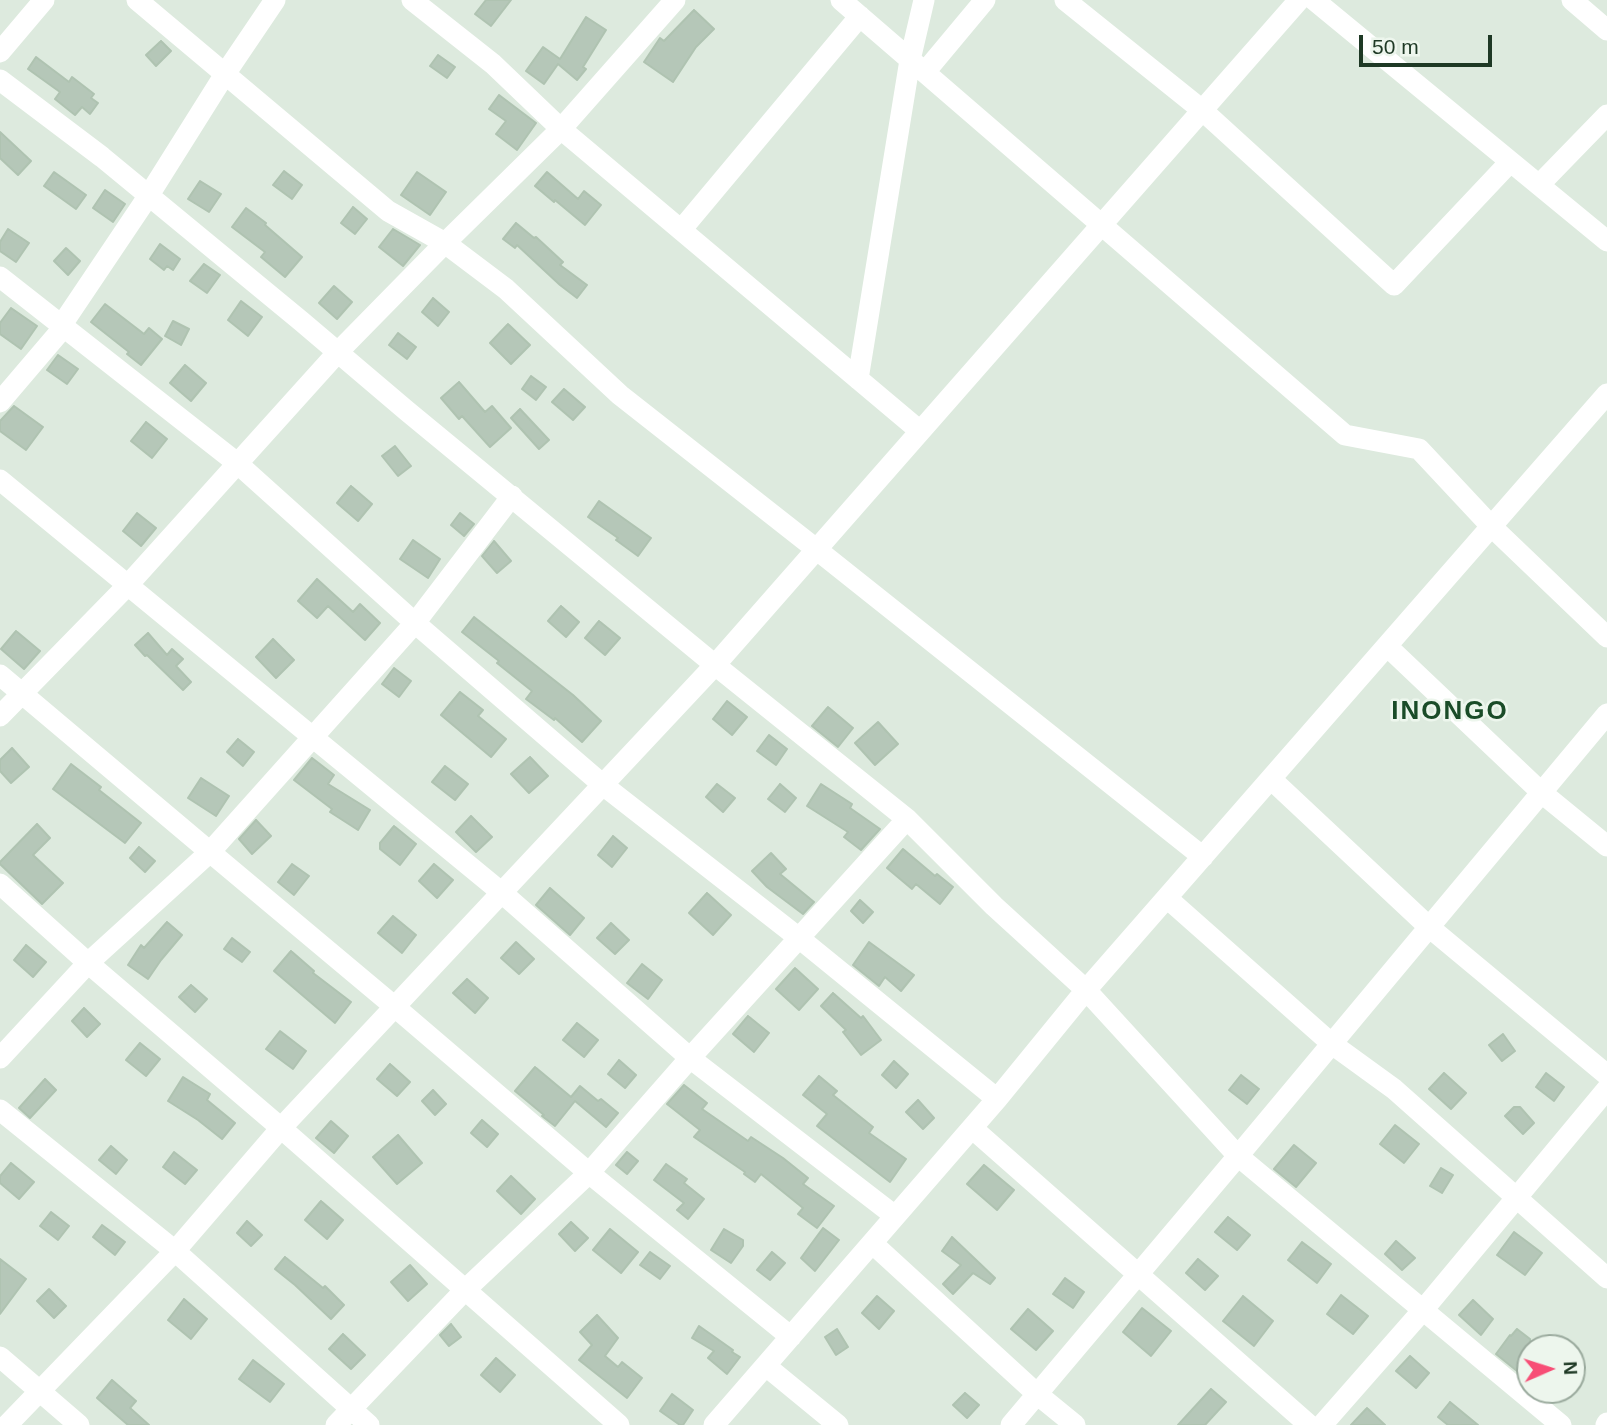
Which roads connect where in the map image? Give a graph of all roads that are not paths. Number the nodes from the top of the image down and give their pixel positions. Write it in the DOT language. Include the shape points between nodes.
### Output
graph roads {
  1 [pos="44,0"];
  2 [pos="136,0"];
  3 [pos="275,0"];
  4 [pos="412,0"];
  5 [pos="675,0"];
  6 [pos="841,0"];
  7 [pos="924,0"];
  8 [pos="985,0"];
  9 [pos="1065,0"];
  10 [pos="1299,0"];
  11 [pos="1314,0"];
  12 [pos="1572,0"];
  13 [pos="860,16"];
  14 [pos="1607,30"];
  15 [pos="0,52"];
  16 [pos="917,66"];
  17 [pos="225,74"];
  18 [pos="0,80"];
  19 [pos="1202,110"];
  20 [pos="1607,115"];
  21 [pos="561,129"];
  22 [pos="1510,162"];
  23 [pos="1539,185"];
  24 [pos="149,195"];
  25 [pos="1101,225"];
  26 [pos="681,230"];
  27 [pos="1607,242"];
  28 [pos="445,243"];
  29 [pos="0,277"];
  30 [pos="62,327"];
  31 [pos="338,352"];
  32 [pos="858,379"];
  33 [pos="1607,394"];
  34 [pos="0,402"];
  35 [pos="920,431"];
  36 [pos="237,463"];
  37 [pos="0,480"];
  38 [pos="512,496"];
  39 [pos="1491,526"];
  40 [pos="816,549"];
  41 [pos="127,586"];
  42 [pos="415,623"];
  43 [pos="1607,637"];
  44 [pos="1388,646"];
  45 [pos="715,664"];
  46 [pos="0,675"];
  47 [pos="22,693"];
  48 [pos="1607,714"];
  49 [pos="0,716"];
  50 [pos="313,737"];
  51 [pos="1271,779"];
  52 [pos="603,785"];
  53 [pos="1542,793"];
  54 [pos="907,819"];
  55 [pos="1607,846"];
  56 [pos="209,852"];
  57 [pos="1203,857"];
  58 [pos="0,884"];
  59 [pos="501,892"];
  60 [pos="1167,898"];
  61 [pos="1429,927"];
  62 [pos="799,938"];
  63 [pos="88,962"];
  64 [pos="1086,990"];
  65 [pos="395,1007"];
  66 [pos="1332,1044"];
  67 [pos="0,1058"];
  68 [pos="690,1058"];
  69 [pos="1607,1075"];
  70 [pos="1607,1089"];
  71 [pos="997,1099"];
  72 [pos="0,1110"];
  73 [pos="281,1128"];
  74 [pos="972,1128"];
  75 [pos="1238,1156"];
  76 [pos="589,1173"];
  77 [pos="1517,1197"];
  78 [pos="895,1216"];
  79 [pos="872,1244"];
  80 [pos="175,1251"];
  81 [pos="1138,1275"];
  82 [pos="1607,1278"];
  83 [pos="466,1290"];
  84 [pos="1423,1310"];
  85 [pos="791,1337"];
  86 [pos="0,1357"];
  87 [pos="766,1366"];
  88 [pos="41,1391"];
  89 [pos="1037,1394"];
  90 [pos="344,1418"];
  91 [pos="7,1425"];
  92 [pos="79,1425"];
  93 [pos="369,1425"];
  94 [pos="619,1425"];
  95 [pos="714,1425"];
  96 [pos="838,1425"];
  97 [pos="1011,1425"];
  98 [pos="1074,1425"];
  99 [pos="1309,1425"];
  100 [pos="1322,1425"];
  101 [pos="1561,1425"];
  1 -- 15 [label="street"];
  2 -- 17 [label="street"];
  3 -- 17 [label="street"];
  4 -- 21 [label="street" via="493,64"];
  5 -- 21 [label="street"];
  6 -- 13 [label="street"];
  7 -- 16 [label="street"];
  8 -- 16 [label="street"];
  9 -- 19 [label="street"];
  10 -- 19 [label="street"];
  11 -- 22 [label="street"];
  12 -- 14 [label="street"];
  13 -- 16 [label="street"];
  13 -- 26 [label="street"];
  16 -- 25 [label="street"];
  16 -- 32 [label="street"];
  17 -- 24 [label="street"];
  17 -- 28 [label="street" via="388,211"];
  18 -- 24 [label="street"];
  19 -- 22 [label="street" via="1394,285"];
  19 -- 25 [label="street"];
  20 -- 23 [label="street"];
  21 -- 26 [label="street"];
  21 -- 28 [label="street"];
  22 -- 23 [label="street"];
  23 -- 27 [label="street"];
  24 -- 30 [label="street"];
  24 -- 31 [label="street"];
  25 -- 35 [label="street"];
  25 -- 39 [label="street" via="1345,435 1419,449"];
  26 -- 32 [label="street"];
  28 -- 31 [label="street"];
  28 -- 40 [label="street" via="506,289 620,395"];
  29 -- 30 [label="street"];
  30 -- 34 [label="street"];
  30 -- 36 [label="street"];
  31 -- 36 [label="street"];
  31 -- 38 [label="street"];
  32 -- 35 [label="street"];
  33 -- 39 [label="street"];
  35 -- 40 [label="street"];
  36 -- 41 [label="street"];
  36 -- 42 [label="street"];
  37 -- 41 [label="street"];
  38 -- 42 [label="street"];
  38 -- 45 [label="street"];
  39 -- 43 [label="street"];
  39 -- 44 [label="street"];
  40 -- 45 [label="street"];
  40 -- 57 [label="street"];
  41 -- 47 [label="street"];
  41 -- 50 [label="street"];
  42 -- 50 [label="street"];
  42 -- 52 [label="street"];
  44 -- 51 [label="street"];
  44 -- 53 [label="street"];
  45 -- 52 [label="street"];
  45 -- 54 [label="street"];
  46 -- 47 [label="street"];
  47 -- 49 [label="street"];
  47 -- 56 [label="street"];
  48 -- 53 [label="street"];
  50 -- 56 [label="street"];
  50 -- 59 [label="street"];
  51 -- 57 [label="street"];
  51 -- 61 [label="street"];
  52 -- 59 [label="street"];
  52 -- 62 [label="street"];
  53 -- 55 [label="street"];
  53 -- 61 [label="street"];
  54 -- 62 [label="street"];
  54 -- 64 [label="street"];
  56 -- 63 [label="street"];
  56 -- 65 [label="street"];
  57 -- 60 [label="street"];
  58 -- 63 [label="street"];
  59 -- 65 [label="street"];
  59 -- 68 [label="street"];
  60 -- 64 [label="street"];
  60 -- 66 [label="street"];
  61 -- 66 [label="street"];
  61 -- 69 [label="street"];
  62 -- 68 [label="street"];
  62 -- 71 [label="street"];
  63 -- 67 [label="street"];
  63 -- 73 [label="street"];
  64 -- 71 [label="street"];
  64 -- 75 [label="street"];
  65 -- 73 [label="street"];
  65 -- 76 [label="street"];
  66 -- 75 [label="street"];
  66 -- 77 [label="street" via="1394,1089"];
  68 -- 76 [label="street"];
  68 -- 78 [label="street"];
  70 -- 77 [label="street"];
  71 -- 74 [label="street"];
  72 -- 80 [label="street"];
  73 -- 80 [label="street"];
  73 -- 83 [label="street"];
  74 -- 78 [label="street"];
  74 -- 81 [label="street"];
  75 -- 81 [label="street"];
  75 -- 84 [label="street"];
  76 -- 83 [label="street"];
  76 -- 85 [label="street"];
  77 -- 82 [label="street"];
  77 -- 84 [label="street"];
  78 -- 79 [label="street"];
  79 -- 85 [label="street"];
  79 -- 89 [label="street"];
  80 -- 88 [label="street"];
  80 -- 90 [label="street"];
  81 -- 89 [label="street"];
  81 -- 99 [label="street"];
  83 -- 90 [label="street"];
  83 -- 94 [label="street"];
  84 -- 100 [label="street"];
  84 -- 101 [label="street"];
  85 -- 87 [label="street"];
  86 -- 88 [label="street"];
  87 -- 95 [label="street"];
  87 -- 96 [label="street"];
  88 -- 91 [label="street"];
  88 -- 92 [label="street"];
  89 -- 97 [label="street"];
  89 -- 98 [label="street"];
  90 -- 93 [label="street"];
}
